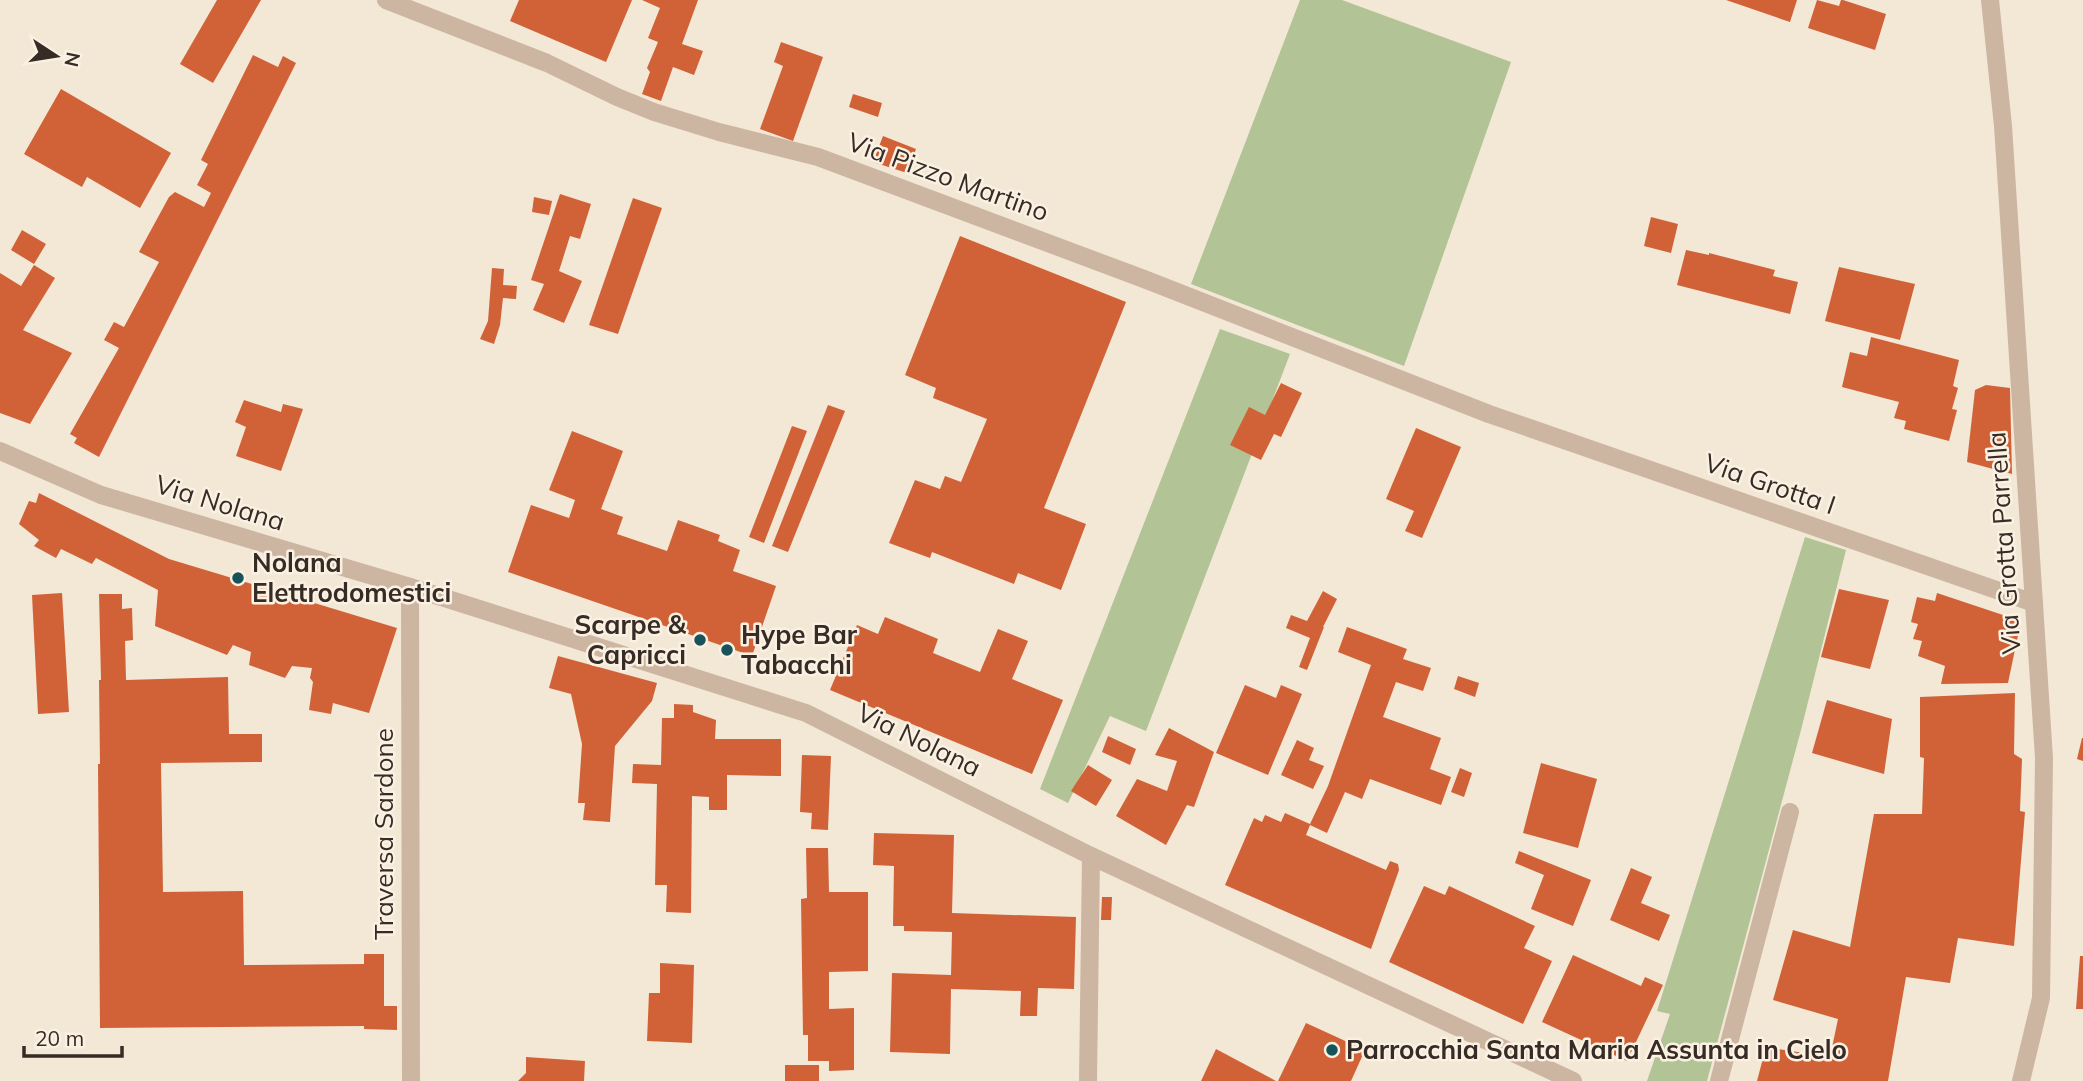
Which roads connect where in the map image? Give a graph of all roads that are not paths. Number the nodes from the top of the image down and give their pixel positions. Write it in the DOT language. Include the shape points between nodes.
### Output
graph roads {
  1 [pos="386,0"];
  2 [pos="1990,0"];
  3 [pos="1489,414"];
  4 [pos="0,451"];
  5 [pos="410,587"];
  6 [pos="2034,604"];
  7 [pos="1790,812"];
  8 [pos="1091,856"];
  9 [pos="411,1081"];
  10 [pos="1088,1081"];
  11 [pos="1573,1081"];
  12 [pos="1719,1081"];
  13 [pos="2021,1081"];
  1 -- 3 [label="street, Via Pizzo Martino" via="654,111 818,157"];
  2 -- 6 [label="street, Via Grotta Parrella" via="2003,126"];
  3 -- 6 [label="street, Via Grotta I"];
  4 -- 5 [label="street, Via Nolana" via="101,495"];
  5 -- 8 [label="street, Via Nolana" via="806,713"];
  5 -- 9 [label="street, Traversa Sardone"];
  6 -- 13 [label="street, Via Grotta Parrella" via="2044,758 2041,998"];
  7 -- 12 [label="street"];
  8 -- 10 [label="street"];
  8 -- 11 [label="street, Via Nolana"];
}
